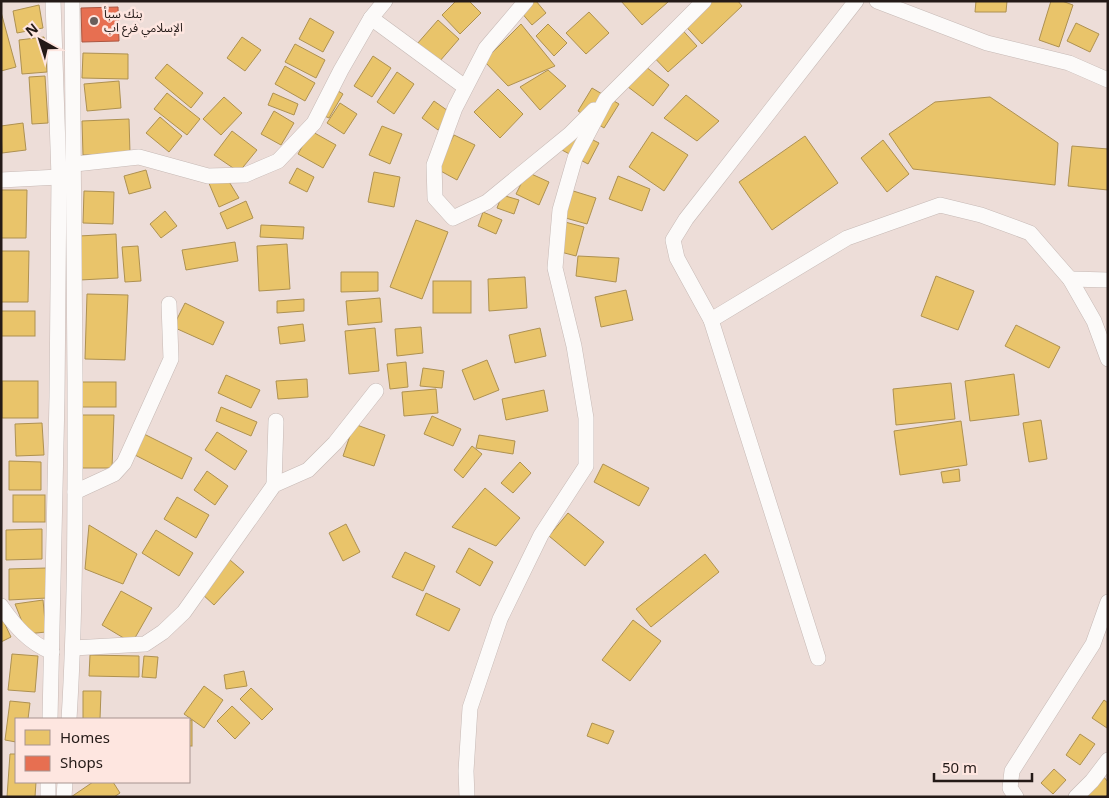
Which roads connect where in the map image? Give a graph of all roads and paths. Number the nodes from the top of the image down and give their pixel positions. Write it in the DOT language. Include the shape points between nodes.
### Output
graph roads {
  1 [pos="53,1"];
  2 [pos="72,1"];
  3 [pos="385,1"];
  4 [pos="526,1"];
  5 [pos="704,1"];
  6 [pos="856,1"];
  7 [pos="877,1"];
  8 [pos="371,18"];
  9 [pos="1108,80"];
  10 [pos="465,88"];
  11 [pos="606,99"];
  12 [pos="75,164"];
  13 [pos="59,177"];
  14 [pos="1,180"];
  15 [pos="1070,279"];
  16 [pos="1108,280"];
  17 [pos="169,304"];
  18 [pos="711,320"];
  19 [pos="1108,359"];
  20 [pos="376,391"];
  21 [pos="276,421"];
  22 [pos="274,485"];
  23 [pos="76,492"];
  24 [pos="1108,602"];
  25 [pos="1,606"];
  26 [pos="73,648"];
  27 [pos="52,652"];
  28 [pos="818,658"];
  29 [pos="50,718"];
  30 [pos="69,718"];
  31 [pos="1108,760"];
  32 [pos="48,783"];
  33 [pos="65,783"];
  34 [pos="48,797"];
  35 [pos="64,797"];
  36 [pos="468,797"];
  37 [pos="1016,797"];
  38 [pos="1076,797"];
  1 -- 13 [label="street"];
  2 -- 12 [label="street"];
  3 -- 8 [label="street"];
  4 -- 10 [label="street" via="486,48"];
  5 -- 11 [label="street"];
  6 -- 18 [label="street" via="673,240 677,258"];
  7 -- 9 [label="street" via="987,43 1070,62"];
  8 -- 10 [label="street"];
  8 -- 12 [label="street" via="314,122 278,161 245,175 217,176 139,158"];
  10 -- 11 [label="street" via="434,165 435,198 453,218 487,202 570,134"];
  11 -- 36 [label="street" via="575,158 560,210 555,268 574,346 586,418 586,466 541,535 500,618 470,708 466,771"];
  12 -- 23 [label="street"];
  13 -- 14 [label="street"];
  13 -- 27 [label="street"];
  15 -- 16 [label="street"];
  15 -- 18 [label="street" via="1030,233 940,204 847,238"];
  15 -- 19 [label="street" via="1094,321"];
  17 -- 23 [label="street" via="171,359 124,463 114,474"];
  18 -- 28 [label="street"];
  20 -- 22 [label="street" via="335,443 308,470"];
  21 -- 22 [label="street"];
  22 -- 26 [label="street" via="184,612 162,632 145,644"];
  23 -- 26 [label="street"];
  24 -- 37 [label="street" via="1093,644 1012,771 1010,788"];
  25 -- 27 [label="street" via="30,640"];
  26 -- 30 [label="street"];
  27 -- 29 [label="street"];
  31 -- 38 [label="street"];
  32 -- 34 [label="street"];
  33 -- 35 [label="street"];
}
